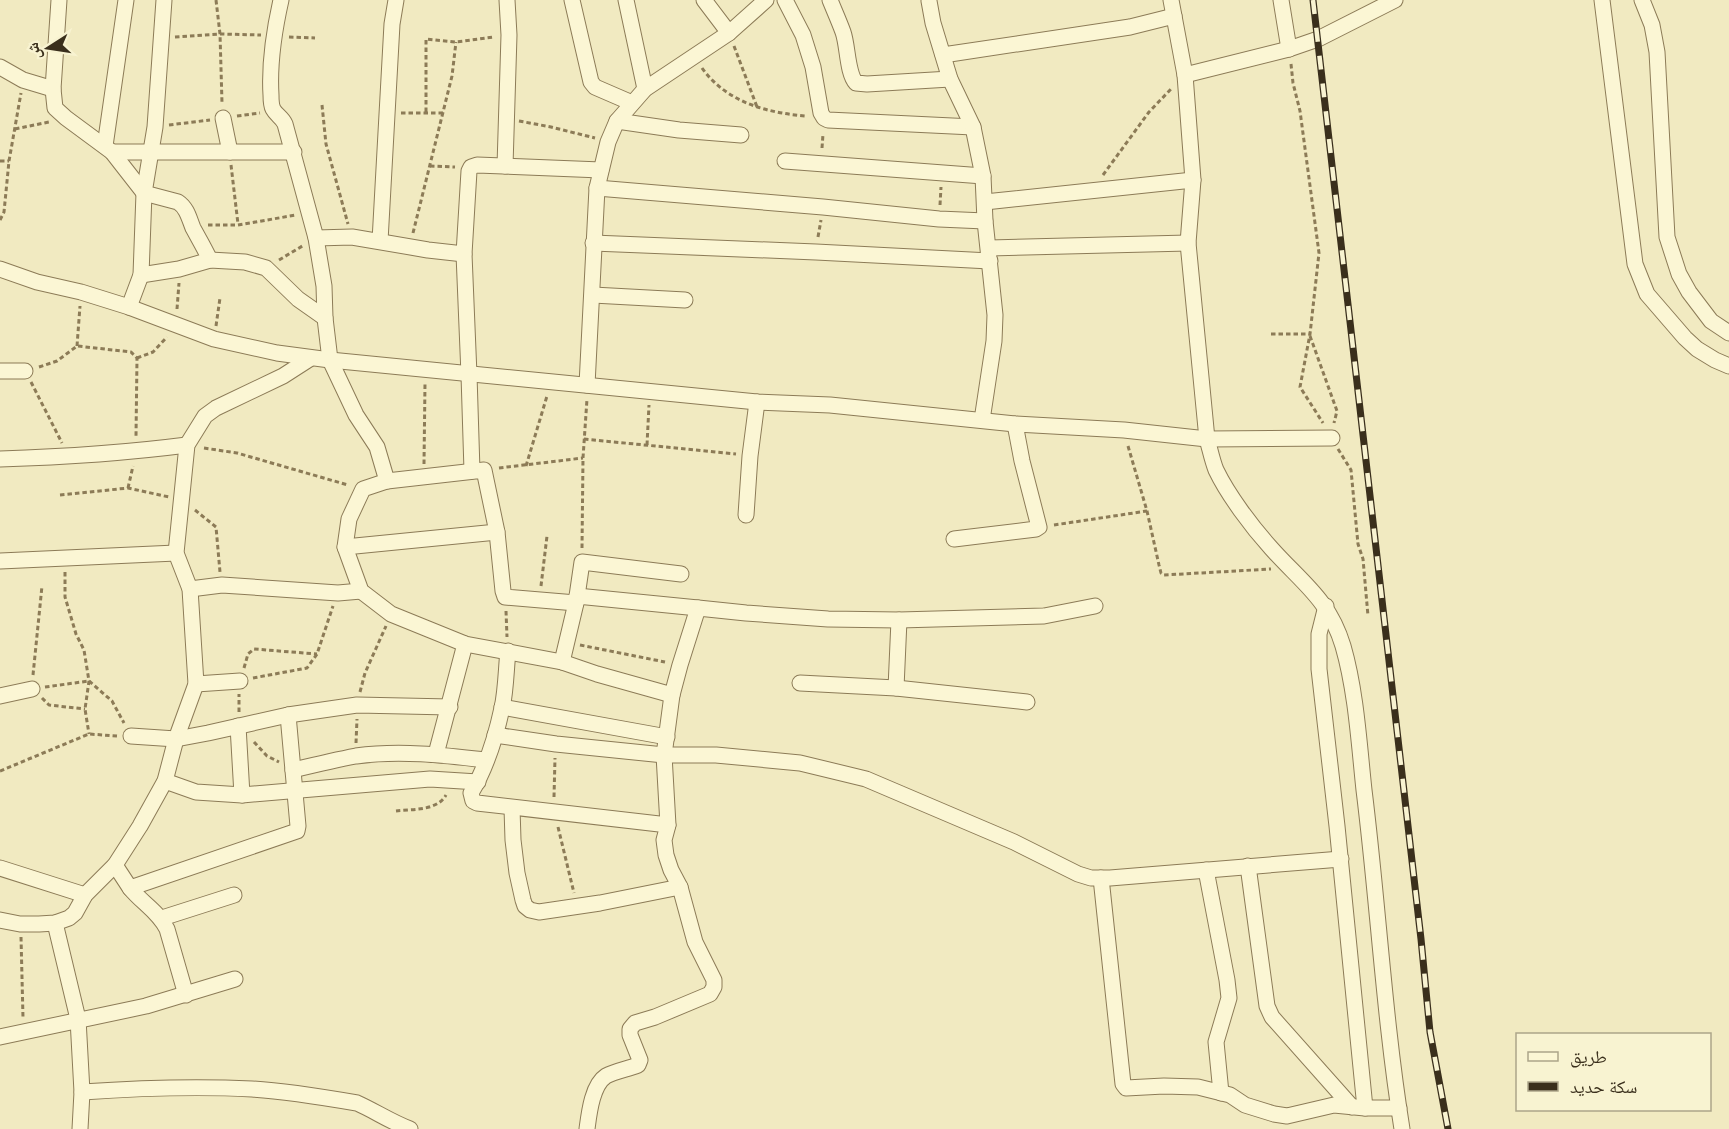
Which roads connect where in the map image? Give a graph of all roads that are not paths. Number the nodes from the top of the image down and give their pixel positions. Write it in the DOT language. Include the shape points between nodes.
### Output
graph roads {
  1 [pos="59,0"];
  2 [pos="126,0"];
  3 [pos="164,0"];
  4 [pos="281,0"];
  5 [pos="396,0"];
  6 [pos="507,0"];
  7 [pos="572,0"];
  8 [pos="626,0"];
  9 [pos="704,0"];
  10 [pos="766,0"];
  11 [pos="785,0"];
  12 [pos="830,0"];
  13 [pos="1171,0"];
  14 [pos="1281,0"];
  15 [pos="1602,0"];
  16 [pos="1642,0"];
  17 [pos="929,1"];
  18 [pos="1387,2"];
  19 [pos="1174,16"];
  20 [pos="729,33"];
  21 [pos="1289,49"];
  22 [pos="943,55"];
  23 [pos="0,68"];
  24 [pos="1185,75"];
  25 [pos="950,78"];
  26 [pos="53,89"];
  27 [pos="645,89"];
  28 [pos="632,103"];
  29 [pos="223,118"];
  30 [pos="617,121"];
  31 [pos="973,127"];
  32 [pos="741,135"];
  33 [pos="109,149"];
  34 [pos="152,151"];
  35 [pos="230,152"];
  36 [pos="294,152"];
  37 [pos="785,161"];
  38 [pos="505,166"];
  39 [pos="601,170"];
  40 [pos="982,176"];
  41 [pos="1193,180"];
  42 [pos="597,188"];
  43 [pos="144,193"];
  44 [pos="985,202"];
  45 [pos="985,221"];
  46 [pos="316,238"];
  47 [pos="380,242"];
  48 [pos="593,243"];
  49 [pos="1188,243"];
  50 [pos="464,254"];
  51 [pos="990,254"];
  52 [pos="210,260"];
  53 [pos="0,269"];
  54 [pos="141,276"];
  55 [pos="593,296"];
  56 [pos="685,300"];
  57 [pos="129,307"];
  58 [pos="325,318"];
  59 [pos="1729,333"];
  60 [pos="311,358"];
  61 [pos="330,360"];
  62 [pos="1729,366"];
  63 [pos="0,371"];
  64 [pos="25,371"];
  65 [pos="470,375"];
  66 [pos="587,385"];
  67 [pos="757,402"];
  68 [pos="982,420"];
  69 [pos="1015,424"];
  70 [pos="1332,438"];
  71 [pos="1207,439"];
  72 [pos="187,445"];
  73 [pos="0,459"];
  74 [pos="478,471"];
  75 [pos="387,481"];
  76 [pos="746,515"];
  77 [pos="497,532"];
  78 [pos="954,539"];
  79 [pos="345,547"];
  80 [pos="177,553"];
  81 [pos="0,561"];
  82 [pos="681,574"];
  83 [pos="190,589"];
  84 [pos="361,591"];
  85 [pos="577,600"];
  86 [pos="1095,606"];
  87 [pos="1326,606"];
  88 [pos="698,608"];
  89 [pos="899,620"];
  90 [pos="465,644"];
  91 [pos="508,651"];
  92 [pos="562,662"];
  93 [pos="240,681"];
  94 [pos="800,682"];
  95 [pos="196,684"];
  96 [pos="896,688"];
  97 [pos="32,689"];
  98 [pos="672,695"];
  99 [pos="0,696"];
  100 [pos="1027,702"];
  101 [pos="450,707"];
  102 [pos="502,707"];
  103 [pos="288,715"];
  104 [pos="238,726"];
  105 [pos="495,735"];
  106 [pos="131,736"];
  107 [pos="667,737"];
  108 [pos="176,739"];
  109 [pos="436,754"];
  110 [pos="664,755"];
  111 [pos="486,760"];
  112 [pos="293,770"];
  113 [pos="165,781"];
  114 [pos="478,782"];
  115 [pos="294,791"];
  116 [pos="242,795"];
  117 [pos="512,808"];
  118 [pos="668,825"];
  119 [pos="1341,859"];
  120 [pos="115,865"];
  121 [pos="1248,866"];
  122 [pos="0,868"];
  123 [pos="1206,870"];
  124 [pos="1101,878"];
  125 [pos="681,887"];
  126 [pos="130,888"];
  127 [pos="85,895"];
  128 [pos="234,896"];
  129 [pos="162,918"];
  130 [pos="0,920"];
  131 [pos="55,923"];
  132 [pos="235,979"];
  133 [pos="186,995"];
  134 [pos="78,1019"];
  135 [pos="0,1037"];
  136 [pos="82,1092"];
  137 [pos="1221,1093"];
  138 [pos="1359,1108"];
  139 [pos="1398,1108"];
  140 [pos="80,1129"];
  141 [pos="410,1129"];
  142 [pos="587,1129"];
  143 [pos="1402,1129"];
  1 -- 26 [label="street"];
  2 -- 33 [label="street"];
  3 -- 34 [label="street"];
  4 -- 36 [label="street" via="273,36 270,85 272,106 283,118"];
  5 -- 47 [label="street"];
  6 -- 38 [label="street"];
  7 -- 28 [label="street" via="591,82"];
  8 -- 27 [label="street"];
  9 -- 20 [label="street"];
  10 -- 20 [label="street"];
  11 -- 31 [label="street" via="803,35 824,118"];
  12 -- 25 [label="street" via="843,31 856,83"];
  13 -- 19 [label="street"];
  14 -- 21 [label="street"];
  15 -- 62 [label="street" via="1635,264 1647,294 1685,338"];
  16 -- 59 [label="street" via="1657,52 1667,237 1689,292 1711,321"];
  17 -- 22 [label="street"];
  18 -- 21 [label="street" via="1318,39"];
  19 -- 22 [label="street" via="1130,27"];
  19 -- 24 [label="street"];
  20 -- 27 [label="street"];
  21 -- 24 [label="street"];
  22 -- 25 [label="street"];
  23 -- 26 [label="street"];
  24 -- 41 [label="street"];
  25 -- 31 [label="street"];
  26 -- 33 [label="street" via="55,108"];
  27 -- 28 [label="street"];
  28 -- 30 [label="street"];
  29 -- 35 [label="street"];
  30 -- 32 [label="street"];
  30 -- 39 [label="street"];
  31 -- 40 [label="street"];
  33 -- 34 [label="street"];
  33 -- 43 [label="street"];
  34 -- 35 [label="street"];
  34 -- 43 [label="street"];
  35 -- 36 [label="street"];
  36 -- 46 [label="street"];
  37 -- 40 [label="street"];
  38 -- 39 [label="street"];
  38 -- 50 [label="street" via="477,165 469,171"];
  39 -- 42 [label="street"];
  40 -- 44 [label="street"];
  41 -- 44 [label="street"];
  41 -- 49 [label="street"];
  42 -- 45 [label="street"];
  42 -- 48 [label="street"];
  43 -- 52 [label="street" via="178,202 185,208"];
  43 -- 54 [label="street"];
  44 -- 45 [label="street"];
  45 -- 51 [label="street"];
  46 -- 47 [label="street" via="352,237"];
  46 -- 58 [label="street"];
  47 -- 50 [label="street"];
  48 -- 51 [label="street"];
  48 -- 55 [label="street"];
  49 -- 51 [label="street"];
  49 -- 71 [label="street"];
  50 -- 65 [label="street"];
  51 -- 68 [label="street" via="994,341"];
  52 -- 54 [label="street"];
  52 -- 58 [label="street" via="266,268"];
  53 -- 57 [label="street"];
  54 -- 57 [label="street"];
  55 -- 56 [label="street"];
  55 -- 66 [label="street"];
  57 -- 60 [label="street" via="214,339"];
  58 -- 61 [label="street"];
  60 -- 61 [label="street"];
  60 -- 72 [label="street" via="216,408 205,416"];
  61 -- 65 [label="street"];
  61 -- 75 [label="street" via="356,415 377,447"];
  63 -- 64 [label="street"];
  65 -- 66 [label="street"];
  65 -- 74 [label="street"];
  66 -- 67 [label="street"];
  67 -- 68 [label="street"];
  67 -- 76 [label="street"];
  68 -- 69 [label="street"];
  69 -- 71 [label="street" via="1124,429"];
  69 -- 78 [label="street" via="1039,527"];
  70 -- 71 [label="street"];
  71 -- 87 [label="street" via="1216,470 1238,506 1270,548"];
  72 -- 73 [label="street" via="136,452"];
  72 -- 80 [label="street"];
  74 -- 75 [label="street"];
  74 -- 77 [label="street"];
  75 -- 79 [label="street" via="363,489 349,519"];
  77 -- 79 [label="street"];
  77 -- 85 [label="street" via="505,597"];
  79 -- 84 [label="street"];
  80 -- 81 [label="street"];
  80 -- 83 [label="street"];
  82 -- 85 [label="street" via="582,562"];
  83 -- 84 [label="street" via="222,585"];
  83 -- 95 [label="street"];
  84 -- 90 [label="street" via="391,614"];
  85 -- 88 [label="street"];
  85 -- 92 [label="street"];
  86 -- 89 [label="street" via="1044,616"];
  87 -- 119 [label="street" via="1318,669"];
  87 -- 139 [label="street" via="1350,676"];
  88 -- 89 [label="street" via="828,619"];
  88 -- 98 [label="street"];
  89 -- 96 [label="street"];
  90 -- 91 [label="street"];
  90 -- 101 [label="street"];
  91 -- 92 [label="street"];
  91 -- 102 [label="street"];
  92 -- 98 [label="street"];
  93 -- 95 [label="street"];
  94 -- 96 [label="street"];
  95 -- 108 [label="street"];
  96 -- 100 [label="street"];
  97 -- 99 [label="street"];
  98 -- 107 [label="street"];
  101 -- 103 [label="street" via="357,705"];
  101 -- 109 [label="street"];
  102 -- 105 [label="street"];
  102 -- 107 [label="street"];
  103 -- 104 [label="street"];
  103 -- 112 [label="street"];
  104 -- 108 [label="street"];
  104 -- 116 [label="street"];
  105 -- 110 [label="street"];
  105 -- 111 [label="street"];
  106 -- 108 [label="street"];
  107 -- 110 [label="street"];
  108 -- 113 [label="street"];
  109 -- 111 [label="street"];
  109 -- 112 [label="street" via="356,756"];
  110 -- 118 [label="street"];
  110 -- 124 [label="street" via="716,755 800,763 866,779 1078,874"];
  111 -- 114 [label="street"];
  112 -- 115 [label="street"];
  113 -- 116 [label="street" via="196,792"];
  113 -- 120 [label="street"];
  114 -- 115 [label="street" via="430,779"];
  114 -- 117 [label="street" via="471,793 473,801"];
  115 -- 116 [label="street"];
  115 -- 126 [label="street" via="298,829 294,833"];
  117 -- 118 [label="street"];
  117 -- 125 [label="street" via="517,873 525,906 530,910 539,912"];
  118 -- 125 [label="street" via="666,855"];
  119 -- 121 [label="street"];
  119 -- 138 [label="street"];
  120 -- 126 [label="street"];
  120 -- 127 [label="street"];
  121 -- 123 [label="street"];
  121 -- 138 [label="street" via="1267,1006 1272,1017"];
  122 -- 127 [label="street"];
  123 -- 124 [label="street"];
  123 -- 137 [label="street" via="1229,998 1217,1036"];
  124 -- 137 [label="street" via="1123,1084 1131,1089 1198,1087"];
  125 -- 142 [label="street" via="695,942 709,967 714,987 710,994 635,1023 630,1035 640,1060 638,1065 605,1077 589,1106"];
  126 -- 129 [label="street"];
  127 -- 131 [label="street" via="75,913"];
  128 -- 129 [label="street"];
  129 -- 133 [label="street"];
  130 -- 131 [label="street"];
  131 -- 134 [label="street"];
  132 -- 133 [label="street"];
  133 -- 134 [label="street"];
  134 -- 135 [label="street"];
  134 -- 136 [label="street"];
  136 -- 140 [label="street"];
  136 -- 141 [label="street" via="254,1089 357,1103"];
  137 -- 138 [label="street" via="1245,1105 1287,1116 1334,1105"];
  138 -- 139 [label="street"];
  139 -- 143 [label="street"];
}
